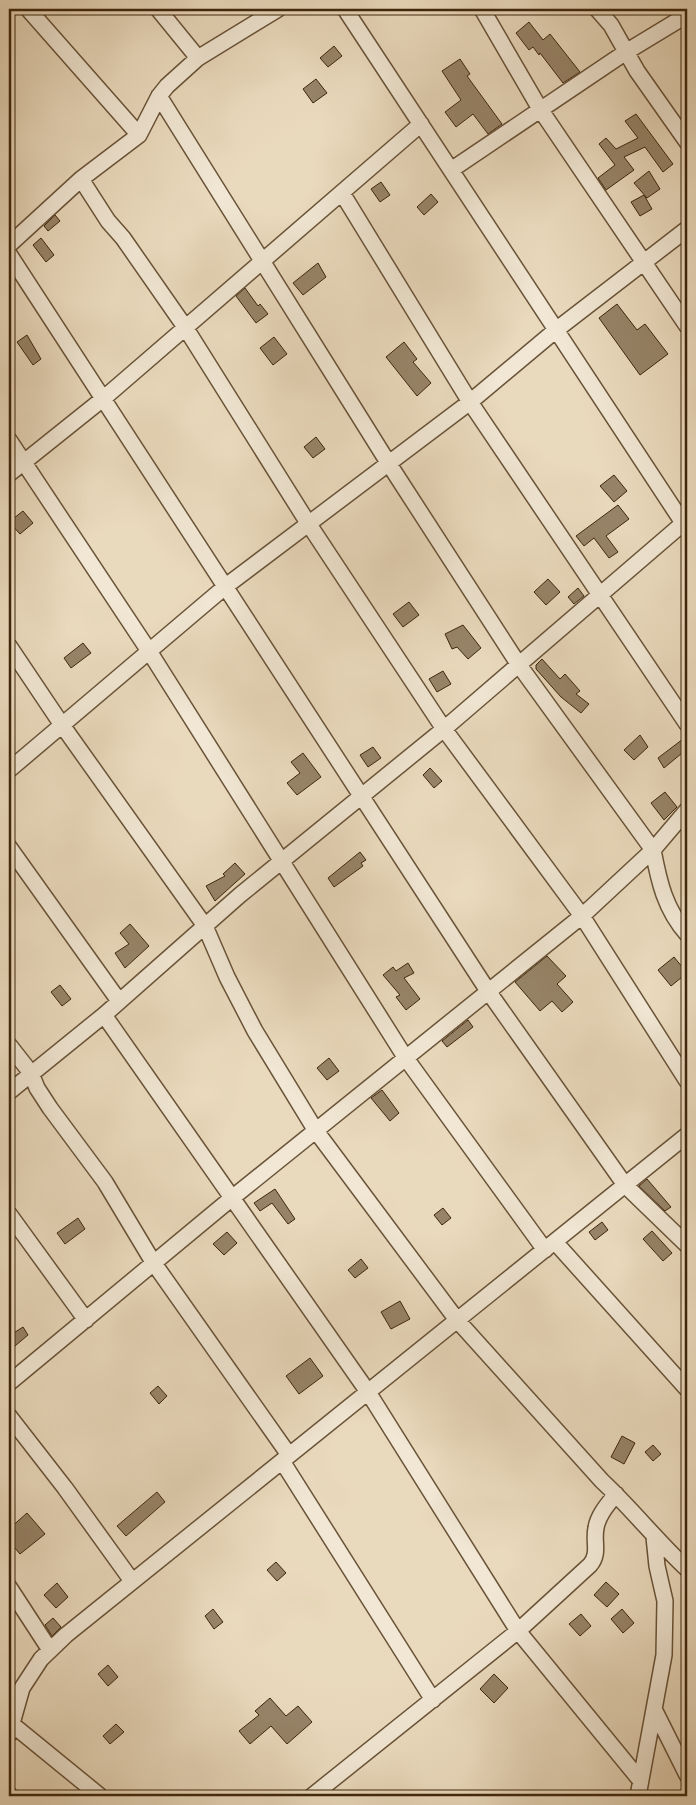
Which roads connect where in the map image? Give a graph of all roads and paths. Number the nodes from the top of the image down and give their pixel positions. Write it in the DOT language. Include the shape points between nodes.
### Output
graph roads {
  1 [pos="28,9"];
  2 [pos="158,9"];
  3 [pos="278,9"];
  4 [pos="345,9"];
  5 [pos="482,9"];
  6 [pos="598,9"];
  7 [pos="687,15"];
  8 [pos="626,52"];
  9 [pos="198,58"];
  10 [pos="159,96"];
  11 [pos="540,109"];
  12 [pos="421,124"];
  13 [pos="139,136"];
  14 [pos="687,142"];
  15 [pos="451,170"];
  16 [pos="81,179"];
  17 [pos="342,193"];
  18 [pos="687,229"];
  19 [pos="9,245"];
  20 [pos="9,254"];
  21 [pos="262,262"];
  22 [pos="644,263"];
  23 [pos="687,326"];
  24 [pos="185,327"];
  25 [pos="556,330"];
  26 [pos="104,398"];
  27 [pos="470,402"];
  28 [pos="9,440"];
  29 [pos="24,462"];
  30 [pos="389,464"];
  31 [pos="9,474"];
  32 [pos="308,523"];
  33 [pos="686,524"];
  34 [pos="226,586"];
  35 [pos="599,596"];
  36 [pos="9,646"];
  37 [pos="149,651"];
  38 [pos="519,665"];
  39 [pos="687,724"];
  40 [pos="62,725"];
  41 [pos="444,729"];
  42 [pos="9,770"];
  43 [pos="361,796"];
  44 [pos="687,810"];
  45 [pos="9,848"];
  46 [pos="653,850"];
  47 [pos="282,860"];
  48 [pos="582,916"];
  49 [pos="205,926"];
  50 [pos="687,934"];
  51 [pos="488,991"];
  52 [pos="119,1001"];
  53 [pos="104,1015"];
  54 [pos="9,1046"];
  55 [pos="405,1057"];
  56 [pos="31,1073"];
  57 [pos="687,1080"];
  58 [pos="9,1092"];
  59 [pos="316,1131"];
  60 [pos="687,1135"];
  61 [pos="625,1185"];
  62 [pos="232,1198"];
  63 [pos="9,1214"];
  64 [pos="687,1245"];
  65 [pos="550,1246"];
  66 [pos="153,1262"];
  67 [pos="86,1320"];
  68 [pos="457,1320"];
  69 [pos="9,1384"];
  70 [pos="687,1389"];
  71 [pos="368,1392"];
  72 [pos="9,1416"];
  73 [pos="286,1458"];
  74 [pos="616,1494"];
  75 [pos="654,1537"];
  76 [pos="687,1569"];
  77 [pos="132,1581"];
  78 [pos="9,1587"];
  79 [pos="518,1631"];
  80 [pos="50,1650"];
  81 [pos="433,1700"];
  82 [pos="655,1711"];
  83 [pos="11,1730"];
  84 [pos="687,1775"];
  85 [pos="640,1780"];
  86 [pos="100,1796"];
  87 [pos="312,1796"];
  88 [pos="638,1796"];
  1 -- 13 [label="street"];
  2 -- 9 [label="street"];
  3 -- 9 [label="street"];
  4 -- 12 [label="street"];
  5 -- 11 [label="street"];
  6 -- 8 [label="street"];
  7 -- 8 [label="street"];
  8 -- 11 [label="street"];
  8 -- 14 [label="street"];
  9 -- 10 [label="street"];
  10 -- 13 [label="street"];
  10 -- 21 [label="street"];
  11 -- 15 [label="street"];
  11 -- 22 [label="street"];
  12 -- 15 [label="street"];
  12 -- 17 [label="street"];
  13 -- 16 [label="street"];
  15 -- 25 [label="street"];
  16 -- 19 [label="street"];
  16 -- 24 [label="street"];
  17 -- 21 [label="street"];
  17 -- 27 [label="street"];
  18 -- 22 [label="street"];
  20 -- 26 [label="street"];
  21 -- 24 [label="street"];
  21 -- 30 [label="street"];
  22 -- 23 [label="street"];
  22 -- 25 [label="street"];
  24 -- 26 [label="street"];
  24 -- 32 [label="street"];
  25 -- 27 [label="street"];
  25 -- 33 [label="street"];
  26 -- 29 [label="street"];
  26 -- 34 [label="street"];
  27 -- 30 [label="street"];
  27 -- 35 [label="street"];
  28 -- 29 [label="street"];
  29 -- 31 [label="street"];
  29 -- 37 [label="street"];
  30 -- 32 [label="street"];
  30 -- 38 [label="street"];
  32 -- 34 [label="street"];
  32 -- 41 [label="street"];
  33 -- 35 [label="street"];
  34 -- 37 [label="street"];
  34 -- 43 [label="street"];
  35 -- 38 [label="street"];
  35 -- 39 [label="street"];
  36 -- 40 [label="street"];
  37 -- 40 [label="street"];
  37 -- 47 [label="street"];
  38 -- 41 [label="street"];
  38 -- 46 [label="street"];
  40 -- 42 [label="street"];
  40 -- 49 [label="street"];
  41 -- 43 [label="street"];
  41 -- 48 [label="street"];
  43 -- 47 [label="street"];
  43 -- 51 [label="street"];
  44 -- 46 [label="street"];
  45 -- 52 [label="street"];
  46 -- 48 [label="street"];
  46 -- 50 [label="street" via="664,898"];
  47 -- 49 [label="street"];
  47 -- 55 [label="street"];
  48 -- 51 [label="street"];
  48 -- 57 [label="street"];
  49 -- 52 [label="street"];
  49 -- 59 [label="street" via="255,1031"];
  51 -- 55 [label="street"];
  51 -- 61 [label="street"];
  52 -- 53 [label="street"];
  53 -- 56 [label="street"];
  53 -- 62 [label="street"];
  54 -- 56 [label="street"];
  55 -- 59 [label="street"];
  55 -- 65 [label="street"];
  56 -- 58 [label="street"];
  56 -- 66 [label="street" via="37,1088 105,1182"];
  59 -- 62 [label="street"];
  59 -- 68 [label="street"];
  60 -- 61 [label="street"];
  61 -- 64 [label="street"];
  61 -- 65 [label="street"];
  62 -- 66 [label="street"];
  62 -- 71 [label="street"];
  63 -- 67 [label="street"];
  65 -- 68 [label="street"];
  65 -- 70 [label="street"];
  66 -- 67 [label="street"];
  66 -- 73 [label="street"];
  67 -- 69 [label="street"];
  68 -- 71 [label="street"];
  68 -- 74 [label="street"];
  71 -- 73 [label="street"];
  71 -- 79 [label="street"];
  72 -- 77 [label="street"];
  73 -- 77 [label="street"];
  73 -- 81 [label="street"];
  74 -- 75 [label="street"];
  74 -- 79 [label="street" via="605,1507 596,1528 595,1560"];
  75 -- 76 [label="street"];
  75 -- 82 [label="street" via="665,1601 664,1655"];
  77 -- 80 [label="street"];
  78 -- 80 [label="street"];
  79 -- 81 [label="street"];
  79 -- 85 [label="street"];
  80 -- 83 [label="street" via="22,1688"];
  81 -- 87 [label="street"];
  82 -- 84 [label="street"];
  82 -- 85 [label="street"];
  83 -- 86 [label="street"];
  85 -- 88 [label="street"];
}
